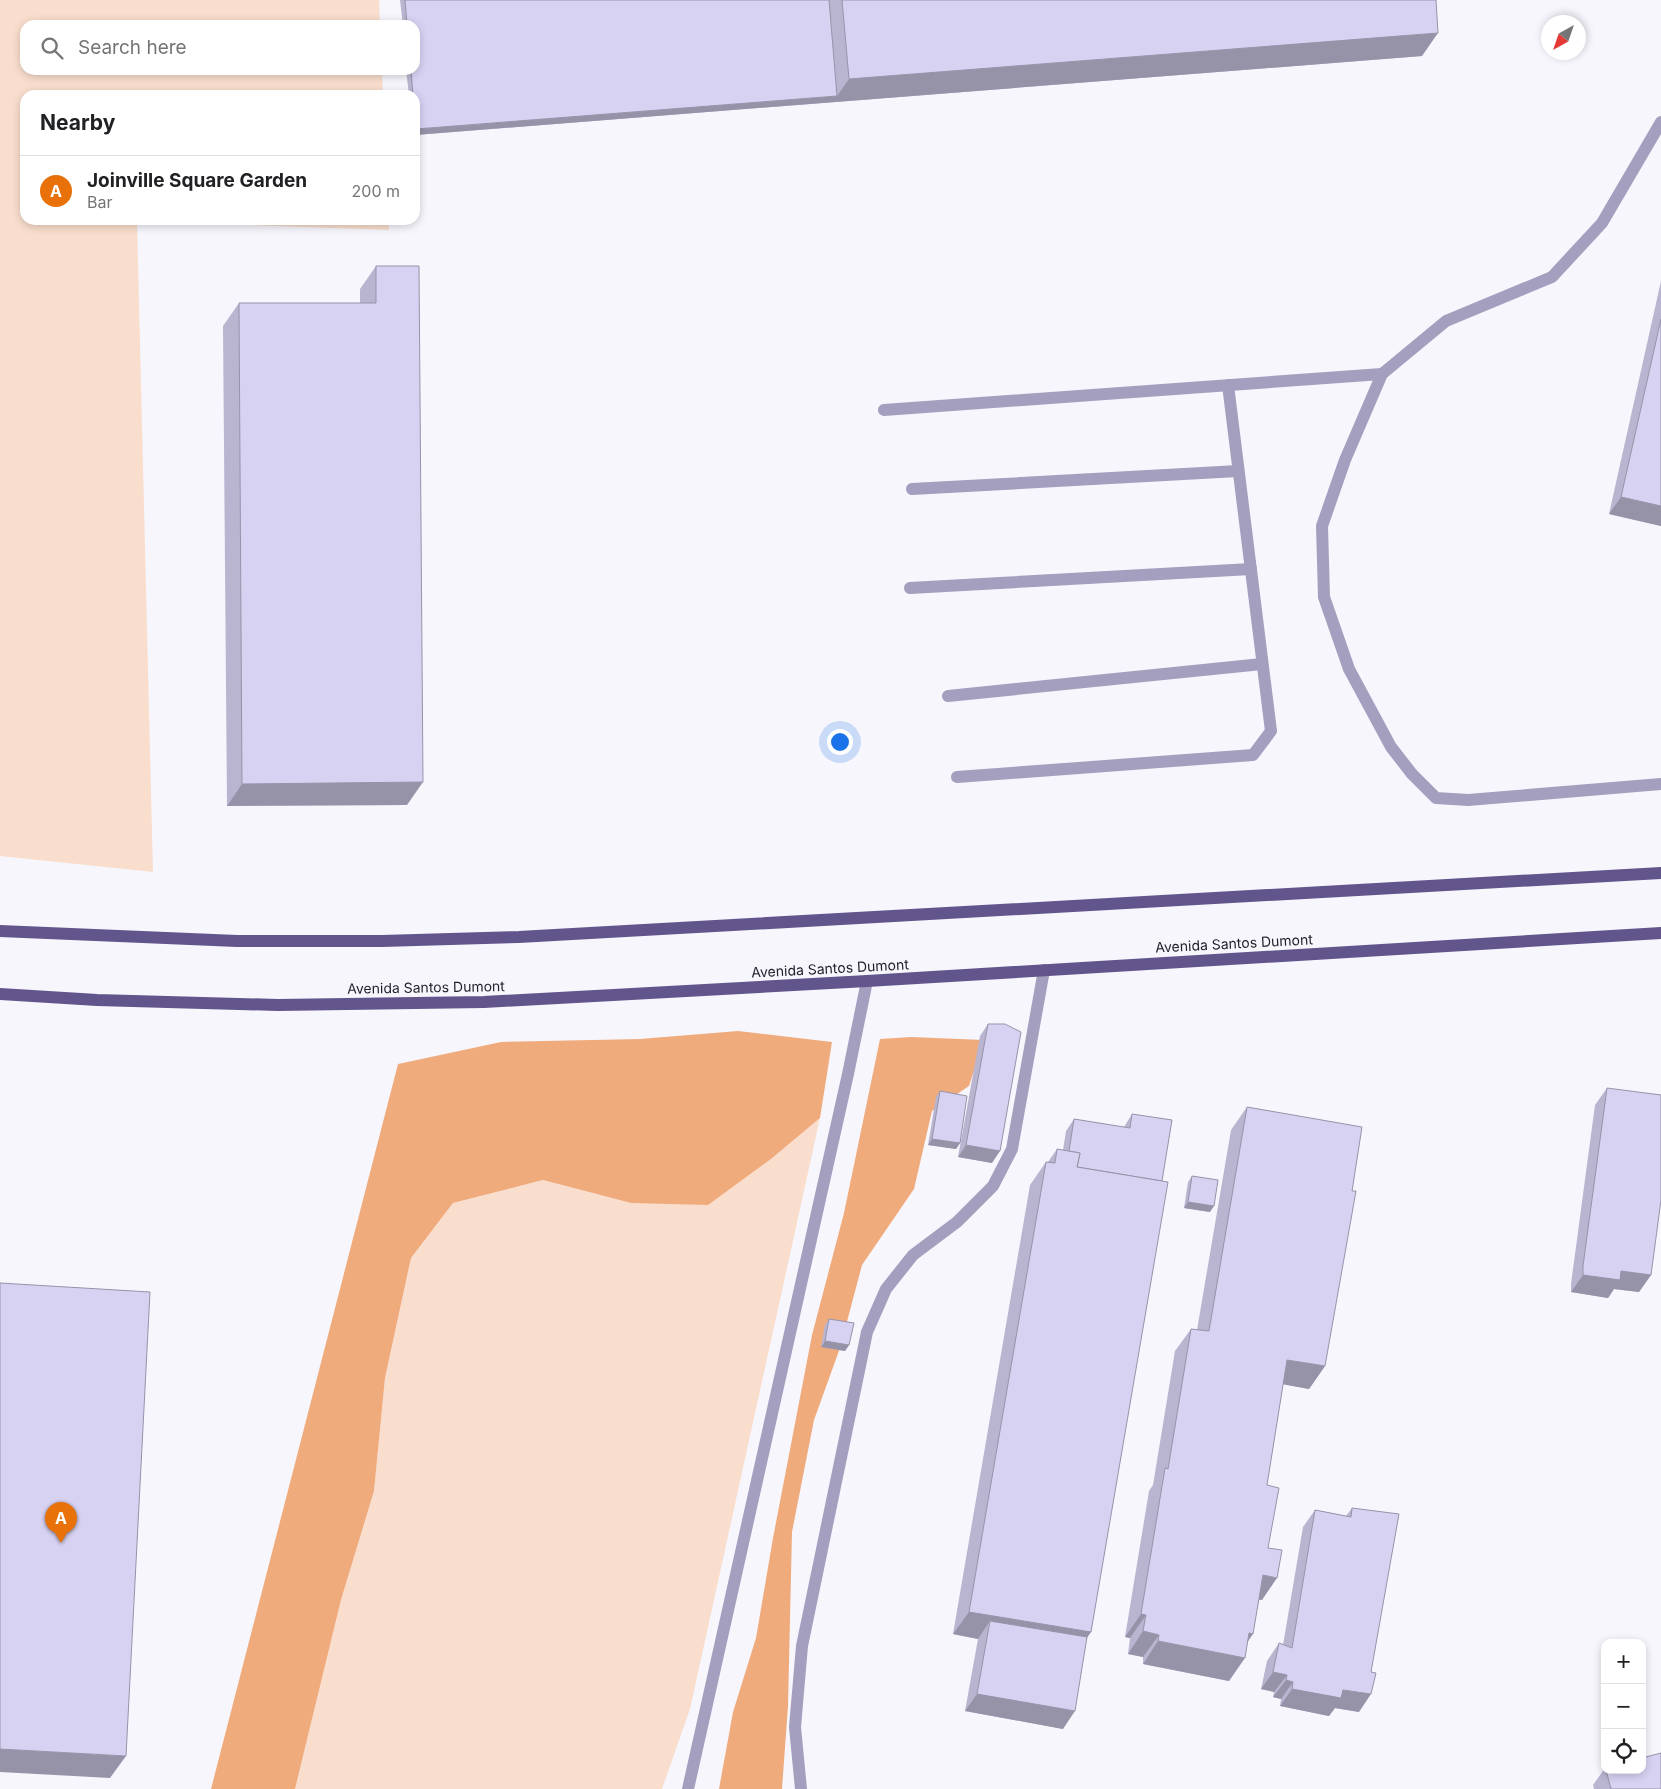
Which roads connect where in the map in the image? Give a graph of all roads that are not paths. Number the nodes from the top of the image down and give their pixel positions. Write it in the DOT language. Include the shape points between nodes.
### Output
graph roads {
  1 [pos="1661,122"];
  2 [pos="1382,374"];
  3 [pos="1228,385"];
  4 [pos="884,410"];
  5 [pos="1238,471"];
  6 [pos="912,489"];
  7 [pos="1251,569"];
  8 [pos="910,588"];
  9 [pos="1262,664"];
  10 [pos="948,696"];
  11 [pos="958,777"];
  12 [pos="1661,784"];
  13 [pos="1661,873"];
  14 [pos="0,931"];
  15 [pos="1661,933"];
  16 [pos="1044,970"];
  17 [pos="867,982"];
  18 [pos="0,994"];
  19 [pos="688,1789"];
  20 [pos="801,1789"];
  1 -- 2 [label="lane" via="1602,223 1552,277 1446,321"];
  2 -- 3 [label="lane"];
  2 -- 12 [label="lane" via="1345,460 1322,526 1324,597 1349,668 1391,747 1436,798 1468,800"];
  3 -- 4 [label="lane"];
  3 -- 5 [label="lane"];
  5 -- 6 [label="lane"];
  5 -- 7 [label="lane"];
  7 -- 8 [label="lane"];
  7 -- 9 [label="lane"];
  9 -- 10 [label="lane"];
  9 -- 11 [label="lane" via="1271,731 1253,755"];
  13 -- 14 [label="main road" via="382,941 237,941"];
  15 -- 16 [label="main road, Avenida Santos Dumont"];
  16 -- 17 [label="main road, Avenida Santos Dumont"];
  16 -- 20 [label="lane" via="1012,1149 993,1186 957,1222 913,1255 886,1288 867,1332 802,1646 795,1727"];
  17 -- 18 [label="main road, Avenida Santos Dumont" via="484,1002 288,1005"];
  17 -- 19 [label="lane"];
}
